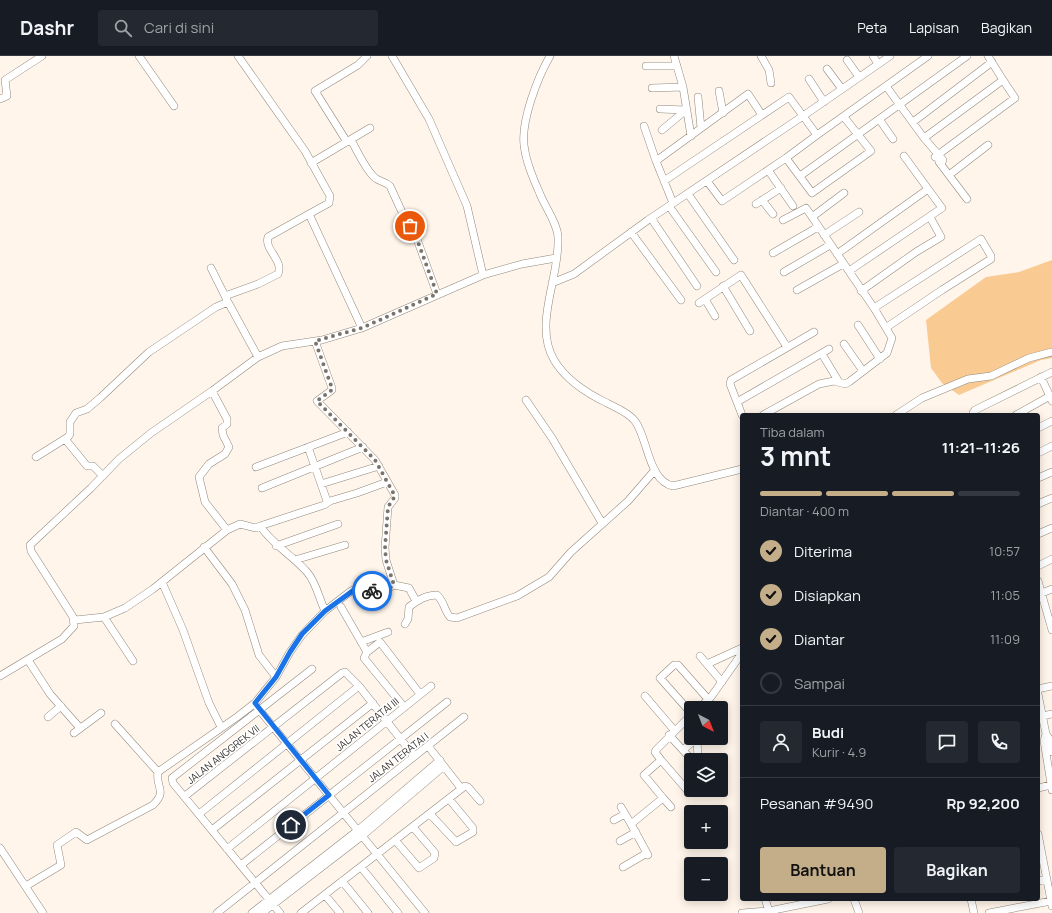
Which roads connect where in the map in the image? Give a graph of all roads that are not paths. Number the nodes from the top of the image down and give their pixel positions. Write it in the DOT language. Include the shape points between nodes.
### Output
graph roads {
  1 [pos="42,56"];
  2 [pos="139,56"];
  3 [pos="238,56"];
  4 [pos="367,56"];
  5 [pos="392,56"];
  6 [pos="550,56"];
  7 [pos="674,56"];
  8 [pos="761,56"];
  9 [pos="873,56"];
  10 [pos="890,56"];
  11 [pos="928,56"];
  12 [pos="967,56"];
  13 [pos="990,59"];
  14 [pos="847,60"];
  15 [pos="878,64"];
  16 [pos="646,66"];
  17 [pos="677,66"];
  18 [pos="827,69"];
  19 [pos="859,77"];
  20 [pos="809,79"];
  21 [pos="1003,80"];
  22 [pos="771,83"];
  23 [pos="886,86"];
  24 [pos="682,87"];
  25 [pos="652,88"];
  26 [pos="842,89"];
  27 [pos="719,91"];
  28 [pos="698,97"];
  29 [pos="0,99"];
  30 [pos="824,102"];
  31 [pos="900,104"];
  32 [pos="174,106"];
  33 [pos="660,109"];
  34 [pos="672,110"];
  35 [pos="686,110"];
  36 [pos="723,113"];
  37 [pos="762,115"];
  38 [pos="803,116"];
  39 [pos="844,116"];
  40 [pos="879,118"];
  41 [pos="674,120"];
  42 [pos="913,122"];
  43 [pos="644,126"];
  44 [pos="370,128"];
  45 [pos="701,128"];
  46 [pos="662,130"];
  47 [pos="857,134"];
  48 [pos="817,135"];
  49 [pos="691,136"];
  50 [pos="924,138"];
  51 [pos="893,139"];
  52 [pos="349,141"];
  53 [pos="988,145"];
  54 [pos="904,156"];
  55 [pos="937,156"];
  56 [pos="786,158"];
  57 [pos="656,162"];
  58 [pos="311,163"];
  59 [pos="768,170"];
  60 [pos="949,175"];
  61 [pos="800,176"];
  62 [pos="664,181"];
  63 [pos="707,181"];
  64 [pos="780,188"];
  65 [pos="928,189"];
  66 [pos="844,193"];
  67 [pos="688,194"];
  68 [pos="967,200"];
  69 [pos="671,205"];
  70 [pos="793,206"];
  71 [pos="859,212"];
  72 [pos="309,214"];
  73 [pos="773,214"];
  74 [pos="812,217"];
  75 [pos="930,217"];
  76 [pos="651,218"];
  77 [pos="784,220"];
  78 [pos="818,227"];
  79 [pos="631,232"];
  80 [pos="824,235"];
  81 [pos="830,245"];
  82 [pos="773,253"];
  83 [pos="837,254"];
  84 [pos="556,258"];
  85 [pos="734,260"];
  86 [pos="843,264"];
  87 [pos="211,268"];
  88 [pos="849,271"];
  89 [pos="716,272"];
  90 [pos="784,272"];
  91 [pos="483,275"];
  92 [pos="552,283"];
  93 [pos="696,286"];
  94 [pos="723,286"];
  95 [pos="797,290"];
  96 [pos="861,291"];
  97 [pos="437,294"];
  98 [pos="227,299"];
  99 [pos="681,300"];
  100 [pos="874,308"];
  101 [pos="715,316"];
  102 [pos="858,325"];
  103 [pos="887,327"];
  104 [pos="362,328"];
  105 [pos="750,331"];
  106 [pos="814,332"];
  107 [pos="315,341"];
  108 [pos="844,344"];
  109 [pos="787,347"];
  110 [pos="829,349"];
  111 [pos="1052,352"];
  112 [pos="822,354"];
  113 [pos="258,357"];
  114 [pos="880,359"];
  115 [pos="863,371"];
  116 [pos="1052,372"];
  117 [pos="1041,377"];
  118 [pos="839,382"];
  119 [pos="212,391"];
  120 [pos="1051,399"];
  121 [pos="526,400"];
  122 [pos="736,402"];
  123 [pos="741,413"];
  124 [pos="767,413"];
  125 [pos="899,413"];
  126 [pos="973,413"];
  127 [pos="1020,413"];
  128 [pos="1052,421"];
  129 [pos="1040,427"];
  130 [pos="348,432"];
  131 [pos="65,439"];
  132 [pos="1052,446"];
  133 [pos="308,447"];
  134 [pos="363,448"];
  135 [pos="1040,452"];
  136 [pos="36,457"];
  137 [pos="315,466"];
  138 [pos="379,466"];
  139 [pos="256,467"];
  140 [pos="740,469"];
  141 [pos="655,470"];
  142 [pos="1052,472"];
  143 [pos="103,476"];
  144 [pos="1040,477"];
  145 [pos="387,482"];
  146 [pos="321,484"];
  147 [pos="262,488"];
  148 [pos="1052,498"];
  149 [pos="327,501"];
  150 [pos="1040,503"];
  151 [pos="602,523"];
  152 [pos="338,524"];
  153 [pos="260,526"];
  154 [pos="1052,528"];
  155 [pos="227,530"];
  156 [pos="1040,533"];
  157 [pos="346,545"];
  158 [pos="276,546"];
  159 [pos="204,547"];
  160 [pos="1052,559"];
  161 [pos="295,560"];
  162 [pos="1040,565"];
  163 [pos="162,582"];
  164 [pos="394,585"];
  165 [pos="1040,588"];
  166 [pos="1052,589"];
  167 [pos="1042,594"];
  168 [pos="416,601"];
  169 [pos="341,607"];
  170 [pos="325,611"];
  171 [pos="104,617"];
  172 [pos="1051,618"];
  173 [pos="75,620"];
  174 [pos="405,624"];
  175 [pos="1052,630"];
  176 [pos="388,632"];
  177 [pos="378,639"];
  178 [pos="361,642"];
  179 [pos="740,649"];
  180 [pos="367,652"];
  181 [pos="700,656"];
  182 [pos="740,656"];
  183 [pos="28,660"];
  184 [pos="134,661"];
  185 [pos="707,664"];
  186 [pos="312,669"];
  187 [pos="0,676"];
  188 [pos="276,677"];
  189 [pos="722,682"];
  190 [pos="359,686"];
  191 [pos="431,686"];
  192 [pos="1052,686"];
  193 [pos="1040,689"];
  194 [pos="420,694"];
  195 [pos="646,696"];
  196 [pos="708,699"];
  197 [pos="447,702"];
  198 [pos="255,703"];
  199 [pos="373,703"];
  200 [pos="60,706"];
  201 [pos="684,706"];
  202 [pos="404,707"];
  203 [pos="260,710"];
  204 [pos="101,713"];
  205 [pos="1052,714"];
  206 [pos="48,717"];
  207 [pos="464,717"];
  208 [pos="1040,717"];
  209 [pos="684,721"];
  210 [pos="387,722"];
  211 [pos="115,724"];
  212 [pos="221,727"];
  213 [pos="273,727"];
  214 [pos="80,728"];
  215 [pos="74,733"];
  216 [pos="672,733"];
  217 [pos="401,739"];
  218 [pos="1046,739"];
  219 [pos="287,743"];
  220 [pos="689,745"];
  221 [pos="428,746"];
  222 [pos="683,750"];
  223 [pos="1052,752"];
  224 [pos="686,753"];
  225 [pos="414,756"];
  226 [pos="301,760"];
  227 [pos="661,760"];
  228 [pos="442,763"];
  229 [pos="158,772"];
  230 [pos="315,778"];
  231 [pos="684,787"];
  232 [pos="461,788"];
  233 [pos="1040,788"];
  234 [pos="1052,788"];
  235 [pos="329,795"];
  236 [pos="185,796"];
  237 [pos="663,798"];
  238 [pos="449,799"];
  239 [pos="480,801"];
  240 [pos="621,807"];
  241 [pos="671,807"];
  242 [pos="343,812"];
  243 [pos="199,814"];
  244 [pos="430,814"];
  245 [pos="625,814"];
  246 [pos="614,820"];
  247 [pos="631,824"];
  248 [pos="413,827"];
  249 [pos="212,830"];
  250 [pos="636,832"];
  251 [pos="359,833"];
  252 [pos="395,840"];
  253 [pos="620,841"];
  254 [pos="0,848"];
  255 [pos="227,848"];
  256 [pos="377,854"];
  257 [pos="1040,858"];
  258 [pos="242,865"];
  259 [pos="361,867"];
  260 [pos="623,867"];
  261 [pos="1047,879"];
  262 [pos="342,881"];
  263 [pos="1040,881"];
  264 [pos="255,883"];
  265 [pos="26,886"];
  266 [pos="1051,891"];
  267 [pos="325,894"];
  268 [pos="766,901"];
  269 [pos="818,901"];
  270 [pos="855,901"];
  271 [pos="971,901"];
  272 [pos="271,902"];
  273 [pos="1052,903"];
  274 [pos="309,910"];
  275 [pos="769,911"];
  276 [pos="43,913"];
  277 [pos="217,913"];
  278 [pos="252,913"];
  279 [pos="262,913"];
  280 [pos="280,913"];
  281 [pos="301,913"];
  282 [pos="340,913"];
  283 [pos="368,913"];
  284 [pos="398,913"];
  285 [pos="425,913"];
  286 [pos="742,913"];
  287 [pos="859,913"];
  288 [pos="974,913"];
  289 [pos="990,913"];
  1 -- 29 [label="street" via="8,76 5,80 7,96"];
  2 -- 32 [label="street"];
  3 -- 58 [label="street"];
  4 -- 52 [label="street" via="358,65 315,91"];
  5 -- 91 [label="street" via="429,119 467,206"];
  6 -- 84 [label="street" via="536,85 524,144 534,182 558,237"];
  7 -- 17 [label="street"];
  8 -- 22 [label="street" via="769,70"];
  9 -- 15 [label="street"];
  10 -- 15 [label="street"];
  11 -- 23 [label="street"];
  12 -- 31 [label="street"];
  13 -- 21 [label="street"];
  13 -- 42 [label="street"];
  14 -- 19 [label="street"];
  15 -- 19 [label="street"];
  16 -- 17 [label="street"];
  17 -- 24 [label="street"];
  18 -- 26 [label="street"];
  19 -- 26 [label="street"];
  20 -- 30 [label="street"];
  21 -- 50 [label="street"];
  21 -- 55 [label="street" via="1016,98"];
  23 -- 31 [label="street"];
  23 -- 39 [label="street"];
  24 -- 25 [label="street"];
  24 -- 35 [label="street"];
  26 -- 30 [label="street"];
  27 -- 36 [label="street"];
  28 -- 45 [label="street"];
  30 -- 38 [label="street"];
  31 -- 40 [label="street"];
  31 -- 42 [label="street"];
  33 -- 34 [label="street"];
  34 -- 35 [label="street"];
  34 -- 41 [label="street"];
  35 -- 41 [label="street"];
  35 -- 49 [label="street"];
  36 -- 37 [label="street" via="748,94"];
  36 -- 45 [label="street"];
  37 -- 38 [label="street" via="789,97"];
  37 -- 62 [label="street"];
  38 -- 48 [label="street"];
  38 -- 63 [label="street"];
  39 -- 47 [label="street"];
  39 -- 48 [label="street"];
  40 -- 47 [label="street"];
  40 -- 51 [label="street"];
  41 -- 46 [label="street"];
  42 -- 50 [label="street"];
  43 -- 57 [label="street"];
  44 -- 52 [label="street"];
  45 -- 49 [label="street"];
  47 -- 61 [label="street"];
  47 -- 61 [label="street" via="871,152 812,193"];
  48 -- 56 [label="street"];
  49 -- 57 [label="street"];
  50 -- 55 [label="street"];
  52 -- 58 [label="street"];
  52 -- 97 [label="street" via="371,174 390,186 407,223 414,231"];
  53 -- 60 [label="street"];
  54 -- 65 [label="street"];
  55 -- 60 [label="street" via="943,160 941,164"];
  56 -- 59 [label="street"];
  56 -- 61 [label="street"];
  57 -- 62 [label="street"];
  58 -- 72 [label="street" via="329,194 330,201"];
  59 -- 63 [label="street" via="722,201"];
  59 -- 64 [label="street"];
  60 -- 68 [label="street"];
  62 -- 69 [label="street"];
  63 -- 67 [label="street"];
  64 -- 70 [label="street"];
  64 -- 73 [label="street" via="759,202"];
  65 -- 75 [label="street" via="942,208"];
  65 -- 83 [label="street"];
  66 -- 74 [label="street"];
  67 -- 69 [label="street"];
  67 -- 85 [label="street"];
  69 -- 76 [label="street"];
  69 -- 89 [label="street"];
  71 -- 80 [label="street"];
  72 -- 98 [label="street" via="268,237 268,245 279,266 278,274"];
  72 -- 104 [label="street"];
  74 -- 77 [label="street" via="806,208"];
  74 -- 78 [label="street"];
  75 -- 88 [label="street"];
  75 -- 96 [label="street" via="941,238 916,252"];
  76 -- 79 [label="street"];
  76 -- 93 [label="street"];
  78 -- 80 [label="street"];
  78 -- 82 [label="street"];
  79 -- 92 [label="street" via="574,274"];
  79 -- 99 [label="street"];
  80 -- 81 [label="street"];
  81 -- 83 [label="street"];
  81 -- 90 [label="street"];
  83 -- 86 [label="street"];
  84 -- 91 [label="street"];
  84 -- 92 [label="street"];
  86 -- 88 [label="street"];
  86 -- 95 [label="street"];
  87 -- 98 [label="street"];
  88 -- 96 [label="street"];
  91 -- 97 [label="street"];
  92 -- 141 [label="street" via="545,336 553,358 571,380 634,421"];
  94 -- 101 [label="street" via="702,301"];
  94 -- 105 [label="street"];
  94 -- 109 [label="street" via="741,275"];
  96 -- 100 [label="street"];
  97 -- 104 [label="street"];
  98 -- 113 [label="street"];
  98 -- 131 [label="street" via="149,352 97,402 76,413 71,419 70,434"];
  100 -- 103 [label="street"];
  100 -- 103 [label="street" via="981,239 991,259"];
  102 -- 114 [label="street"];
  103 -- 114 [label="street" via="892,338 888,354"];
  104 -- 107 [label="street"];
  106 -- 109 [label="street"];
  107 -- 113 [label="street" via="282,346"];
  107 -- 130 [label="street" via="332,388 317,401"];
  108 -- 115 [label="street"];
  109 -- 122 [label="street" via="734,378 730,384"];
  110 -- 112 [label="street"];
  111 -- 125 [label="street" via="1029,358 991,376 968,380 922,398"];
  112 -- 118 [label="street"];
  112 -- 122 [label="street"];
  113 -- 119 [label="street"];
  114 -- 115 [label="street"];
  115 -- 118 [label="street" via="847,383"];
  116 -- 117 [label="street"];
  117 -- 120 [label="street"];
  117 -- 126 [label="street"];
  118 -- 124 [label="street" via="819,384"];
  119 -- 143 [label="street" via="151,433"];
  119 -- 155 [label="street" via="227,419 227,424 222,428 229,447 225,454 209,464 200,477 205,502"];
  120 -- 127 [label="street"];
  121 -- 151 [label="street" via="552,438"];
  122 -- 123 [label="street"];
  128 -- 129 [label="street"];
  130 -- 133 [label="street"];
  130 -- 134 [label="street"];
  131 -- 136 [label="street"];
  131 -- 143 [label="street" via="87,466 93,466"];
  132 -- 135 [label="street"];
  133 -- 137 [label="street"];
  133 -- 139 [label="street"];
  134 -- 137 [label="street"];
  134 -- 138 [label="street"];
  137 -- 146 [label="street"];
  137 -- 147 [label="street"];
  138 -- 145 [label="street"];
  138 -- 146 [label="street"];
  140 -- 141 [label="street" via="673,486 661,481"];
  141 -- 151 [label="street" via="628,501"];
  142 -- 144 [label="street"];
  143 -- 173 [label="street" via="30,545 31,551"];
  145 -- 149 [label="street"];
  145 -- 164 [label="street" via="395,496 388,507 385,548"];
  146 -- 149 [label="street"];
  148 -- 150 [label="street"];
  149 -- 153 [label="street" via="324,505"];
  151 -- 168 [label="street" via="570,552 554,572 517,596 457,618 446,613 437,595"];
  152 -- 158 [label="street"];
  153 -- 155 [label="street" via="256,528 240,524"];
  153 -- 158 [label="street"];
  154 -- 156 [label="street"];
  155 -- 159 [label="street"];
  157 -- 161 [label="street"];
  158 -- 161 [label="street"];
  159 -- 163 [label="street"];
  159 -- 188 [label="street" via="232,584 239,597 258,655"];
  160 -- 162 [label="street"];
  161 -- 170 [label="street" via="310,576"];
  163 -- 171 [label="street" via="125,608"];
  163 -- 212 [label="street" via="183,630 211,708"];
  164 -- 168 [label="street" via="408,588"];
  164 -- 170 [label="street" via="379,594 358,587"];
  165 -- 167 [label="street"];
  166 -- 167 [label="street"];
  167 -- 172 [label="street"];
  168 -- 174 [label="street" via="408,609"];
  169 -- 178 [label="street"];
  170 -- 188 [label="street" via="302,634"];
  171 -- 173 [label="street"];
  171 -- 184 [label="street"];
  172 -- 175 [label="street"];
  173 -- 183 [label="street" via="67,635"];
  176 -- 177 [label="street"];
  177 -- 178 [label="street"];
  177 -- 180 [label="street"];
  177 -- 194 [label="street"];
  178 -- 180 [label="street"];
  179 -- 185 [label="street"];
  180 -- 202 [label="street" via="364,658"];
  181 -- 185 [label="street"];
  182 -- 189 [label="street"];
  183 -- 187 [label="street"];
  183 -- 200 [label="street"];
  185 -- 189 [label="street"];
  186 -- 203 [label="street"];
  188 -- 198 [label="street"];
  189 -- 196 [label="street"];
  190 -- 199 [label="street"];
  190 -- 213 [label="street, JALAN ANGGREK VII" via="345,672 342,673"];
  190 -- 219 [label="street"];
  191 -- 194 [label="street, JALAN TERATAI III"];
  192 -- 193 [label="street"];
  194 -- 202 [label="street, JALAN TERATAI III"];
  195 -- 216 [label="street"];
  196 -- 201 [label="street" via="677,664 660,678"];
  197 -- 217 [label="street"];
  198 -- 203 [label="street"];
  198 -- 212 [label="street"];
  199 -- 210 [label="street"];
  199 -- 226 [label="street"];
  200 -- 206 [label="street"];
  200 -- 214 [label="street"];
  202 -- 210 [label="street, JALAN TERATAI III"];
  203 -- 213 [label="street"];
  203 -- 236 [label="street" via="174,776 173,783"];
  204 -- 214 [label="street"];
  205 -- 208 [label="street"];
  207 -- 221 [label="street, JALAN TERATAI I"];
  208 -- 218 [label="street"];
  209 -- 216 [label="street"];
  210 -- 217 [label="street"];
  210 -- 230 [label="street, JALAN TERATAI III"];
  211 -- 229 [label="street"];
  212 -- 229 [label="street"];
  213 -- 219 [label="street"];
  213 -- 236 [label="street, JALAN ANGGREK VII"];
  214 -- 215 [label="street"];
  216 -- 222 [label="street"];
  216 -- 227 [label="street" via="655,752"];
  217 -- 225 [label="street"];
  217 -- 235 [label="street"];
  218 -- 223 [label="street"];
  218 -- 234 [label="street"];
  219 -- 226 [label="street"];
  219 -- 243 [label="street"];
  220 -- 222 [label="street"];
  221 -- 225 [label="street, JALAN TERATAI I"];
  221 -- 228 [label="street"];
  222 -- 224 [label="street"];
  225 -- 242 [label="street, JALAN TERATAI I"];
  226 -- 230 [label="street"];
  226 -- 249 [label="street"];
  227 -- 231 [label="street"];
  227 -- 237 [label="street" via="644,776"];
  228 -- 232 [label="street"];
  228 -- 251 [label="street"];
  229 -- 265 [label="street" via="162,792 153,805 87,840 76,832 57,845 61,865"];
  230 -- 235 [label="street"];
  230 -- 255 [label="street, JALAN TERATAI III"];
  232 -- 238 [label="street"];
  232 -- 239 [label="street" via="466,786"];
  233 -- 234 [label="street"];
  235 -- 242 [label="street"];
  235 -- 258 [label="street"];
  236 -- 243 [label="street"];
  237 -- 241 [label="street"];
  237 -- 247 [label="street"];
  238 -- 244 [label="street"];
  238 -- 244 [label="street" via="473,828 472,832 456,842"];
  240 -- 245 [label="street"];
  242 -- 251 [label="street"];
  242 -- 264 [label="street, JALAN TERATAI I"];
  243 -- 249 [label="street"];
  244 -- 248 [label="street"];
  245 -- 246 [label="street"];
  245 -- 247 [label="street"];
  247 -- 250 [label="street"];
  248 -- 252 [label="street"];
  248 -- 252 [label="street" via="435,853 434,858 419,868"];
  249 -- 255 [label="street"];
  250 -- 253 [label="street"];
  250 -- 260 [label="street" via="648,854"];
  251 -- 256 [label="street"];
  251 -- 272 [label="street"];
  252 -- 256 [label="street"];
  254 -- 265 [label="street"];
  255 -- 258 [label="street"];
  256 -- 259 [label="street"];
  256 -- 285 [label="street"];
  257 -- 261 [label="street"];
  258 -- 264 [label="street"];
  259 -- 262 [label="street"];
  259 -- 284 [label="street"];
  261 -- 263 [label="street"];
  261 -- 266 [label="street"];
  262 -- 267 [label="street"];
  262 -- 283 [label="street"];
  264 -- 272 [label="street"];
  264 -- 277 [label="street, JALAN TERATAI I"];
  265 -- 276 [label="street"];
  266 -- 273 [label="street"];
  267 -- 274 [label="street"];
  267 -- 282 [label="street"];
  268 -- 275 [label="street"];
  269 -- 275 [label="street"];
  270 -- 287 [label="street"];
  271 -- 288 [label="street"];
  272 -- 278 [label="street"];
  272 -- 279 [label="street"];
  272 -- 280 [label="street"];
  273 -- 289 [label="street"];
  274 -- 281 [label="street"];
  275 -- 286 [label="street"];
}
